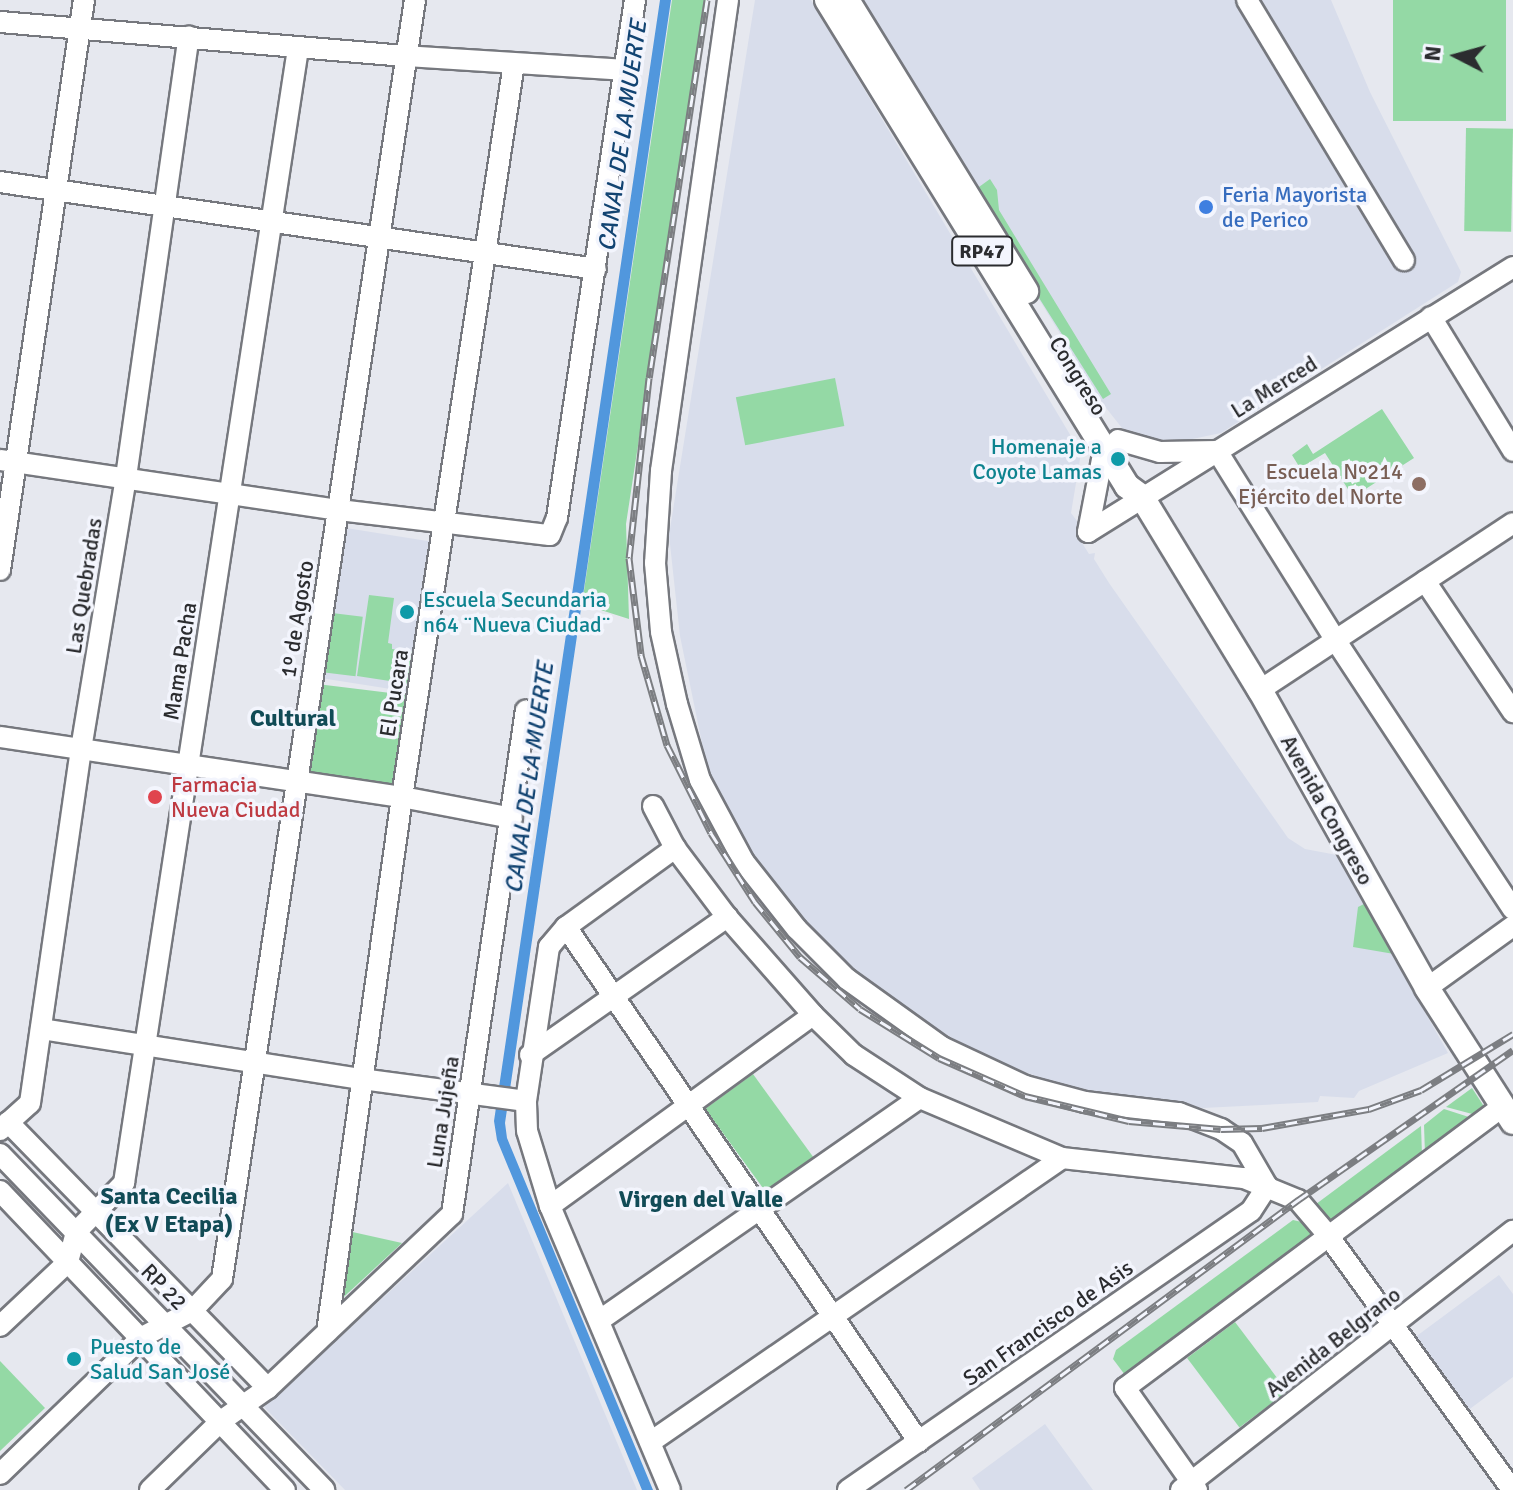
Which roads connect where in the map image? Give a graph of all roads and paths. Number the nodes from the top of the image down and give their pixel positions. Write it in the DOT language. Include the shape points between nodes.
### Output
graph roads {
  1 [pos="84,0"];
  2 [pos="415,0"];
  3 [pos="635,0"];
  4 [pos="728,0"];
  5 [pos="827,0"];
  6 [pos="847,0"];
  7 [pos="1247,0"];
  8 [pos="0,22"];
  9 [pos="80,26"];
  10 [pos="189,36"];
  11 [pos="298,48"];
  12 [pos="405,56"];
  13 [pos="514,63"];
  14 [pos="625,70"];
  15 [pos="0,182"];
  16 [pos="56,190"];
  17 [pos="163,206"];
  18 [pos="272,222"];
  19 [pos="379,237"];
  20 [pos="487,253"];
  21 [pos="1513,256"];
  22 [pos="1404,260"];
  23 [pos="1513,267"];
  24 [pos="596,269"];
  25 [pos="1431,317"];
  26 [pos="1111,445"];
  27 [pos="1217,451"];
  28 [pos="1513,451"];
  29 [pos="8,462"];
  30 [pos="126,477"];
  31 [pos="229,492"];
  32 [pos="1142,497"];
  33 [pos="339,510"];
  34 [pos="1513,523"];
  35 [pos="445,524"];
  36 [pos="0,570"];
  37 [pos="1425,581"];
  38 [pos="1336,641"];
  39 [pos="1260,690"];
  40 [pos="526,710"];
  41 [pos="1513,712"];
  42 [pos="0,737"];
  43 [pos="81,749"];
  44 [pos="188,766"];
  45 [pos="296,782"];
  46 [pos="402,797"];
  47 [pos="653,806"];
  48 [pos="512,818"];
  49 [pos="675,848"];
  50 [pos="1513,909"];
  51 [pos="727,917"];
  52 [pos="1513,926"];
  53 [pos="566,927"];
  54 [pos="1427,988"];
  55 [pos="614,997"];
  56 [pos="813,1015"];
  57 [pos="41,1029"];
  58 [pos="145,1045"];
  59 [pos="530,1055"];
  60 [pos="254,1062"];
  61 [pos="361,1079"];
  62 [pos="479,1095"];
  63 [pos="920,1098"];
  64 [pos="520,1100"];
  65 [pos="686,1107"];
  66 [pos="1508,1115"];
  67 [pos="4,1126"];
  68 [pos="0,1154"];
  69 [pos="1062,1158"];
  70 [pos="1267,1186"];
  71 [pos="0,1191"];
  72 [pos="550,1206"];
  73 [pos="758,1210"];
  74 [pos="96,1211"];
  75 [pos="1513,1231"];
  76 [pos="76,1232"];
  77 [pos="1327,1234"];
  78 [pos="68,1262"];
  79 [pos="192,1311"];
  80 [pos="833,1317"];
  81 [pos="600,1320"];
  82 [pos="167,1324"];
  83 [pos="0,1326"];
  84 [pos="1395,1326"];
  85 [pos="327,1332"];
  86 [pos="142,1337"];
  87 [pos="268,1388"];
  88 [pos="244,1403"];
  89 [pos="221,1421"];
  90 [pos="652,1441"];
  91 [pos="919,1442"];
  92 [pos="0,1474"];
  93 [pos="1189,1487"];
  94 [pos="150,1490"];
  95 [pos="285,1490"];
  96 [pos="325,1490"];
  97 [pos="670,1490"];
  98 [pos="848,1490"];
  99 [pos="1512,1490"];
  1 -- 9 [label="street"];
  2 -- 12 [label="street, 1º de Agosto"];
  3 -- 14 [label="street"];
  4 -- 70 [label="street" via="661,471 655,563 661,632 700,780 744,862 797,929 847,979 942,1047 1025,1086 1085,1102 1179,1113 1221,1129 1242,1143"];
  5 -- 26 [label="main road, Congreso / RP47"];
  6 -- 26 [label="main road, Congreso / RP47"];
  7 -- 22 [label="street"];
  8 -- 9 [label="street"];
  9 -- 10 [label="street"];
  9 -- 16 [label="street"];
  10 -- 11 [label="street"];
  10 -- 17 [label="street, Las Quebradas"];
  11 -- 12 [label="street"];
  11 -- 18 [label="street, Mama Pacha"];
  12 -- 13 [label="street"];
  12 -- 19 [label="street, 1º de Agosto"];
  13 -- 14 [label="street"];
  13 -- 20 [label="street, El Pucara"];
  14 -- 24 [label="street"];
  15 -- 16 [label="street"];
  16 -- 17 [label="street"];
  16 -- 29 [label="street"];
  17 -- 18 [label="street"];
  17 -- 30 [label="street, Las Quebradas"];
  18 -- 19 [label="street"];
  18 -- 31 [label="street, Mama Pacha"];
  19 -- 20 [label="street"];
  19 -- 33 [label="street, 1º de Agosto"];
  20 -- 24 [label="street"];
  20 -- 35 [label="street, El Pucara"];
  21 -- 25 [label="street" via="1445,300"];
  23 -- 25 [label="street"];
  24 -- 35 [label="street" via="557,518 550,535"];
  25 -- 27 [label="street, La Merced"];
  25 -- 28 [label="street"];
  26 -- 27 [label="street" via="1160,452"];
  26 -- 32 [label="main road, Congreso / RP47" via="1141,478"];
  26 -- 32 [label="street, La Merced" via="1088,532"];
  27 -- 32 [label="street, La Merced"];
  27 -- 38 [label="street"];
  29 -- 30 [label="street"];
  29 -- 36 [label="street"];
  30 -- 31 [label="street"];
  30 -- 43 [label="street, Las Quebradas"];
  31 -- 33 [label="street"];
  31 -- 44 [label="street, Mama Pacha"];
  32 -- 39 [label="main road, Avenida Congreso / RP47"];
  33 -- 35 [label="street"];
  33 -- 45 [label="street, 1º de Agosto"];
  34 -- 37 [label="street"];
  35 -- 46 [label="street, El Pucara"];
  37 -- 38 [label="street"];
  37 -- 41 [label="street"];
  38 -- 39 [label="street"];
  38 -- 50 [label="street"];
  39 -- 54 [label="main road, Avenida Congreso / RP47"];
  40 -- 48 [label="street, Luna Jujeña"];
  42 -- 43 [label="street"];
  43 -- 44 [label="street"];
  43 -- 57 [label="street, Las Quebradas"];
  44 -- 45 [label="street"];
  44 -- 58 [label="street, Mama Pacha"];
  45 -- 46 [label="street"];
  45 -- 60 [label="street, 1º de Agosto"];
  46 -- 48 [label="street"];
  46 -- 61 [label="street, El Pucara"];
  47 -- 49 [label="street"];
  48 -- 62 [label="street, Luna Jujeña"];
  49 -- 51 [label="street"];
  49 -- 53 [label="street"];
  51 -- 55 [label="street"];
  51 -- 56 [label="street"];
  52 -- 54 [label="street"];
  53 -- 55 [label="street"];
  53 -- 59 [label="street" via="549,947"];
  54 -- 66 [label="main road, Avenida Congreso / RP47"];
  55 -- 59 [label="street"];
  55 -- 65 [label="street"];
  56 -- 63 [label="street" via="854,1055"];
  56 -- 65 [label="street"];
  57 -- 58 [label="street"];
  57 -- 67 [label="street, Las Quebradas" via="30,1103"];
  58 -- 60 [label="street"];
  58 -- 74 [label="street, Mama Pacha" via="124,1183"];
  59 -- 64 [label="street"];
  60 -- 61 [label="street"];
  60 -- 79 [label="street, 1º de Agosto" via="222,1279"];
  61 -- 62 [label="street"];
  61 -- 85 [label="street, El Pucara"];
  62 -- 64 [label="street"];
  62 -- 85 [label="street, Luna Jujeña" via="452,1214"];
  63 -- 69 [label="street"];
  63 -- 73 [label="street"];
  64 -- 72 [label="street"];
  65 -- 72 [label="street"];
  65 -- 73 [label="street"];
  66 -- 77 [label="street"];
  67 -- 74 [label="street"];
  68 -- 76 [label="street, RP 22"];
  69 -- 70 [label="street" via="1244,1178"];
  69 -- 80 [label="street"];
  70 -- 77 [label="street" via="1298,1200"];
  70 -- 91 [label="street, San Francisco de Asis" via="1251,1211"];
  71 -- 78 [label="street"];
  72 -- 81 [label="street"];
  73 -- 80 [label="street"];
  73 -- 81 [label="street"];
  74 -- 76 [label="street, Mama Pacha"];
  74 -- 79 [label="street"];
  75 -- 84 [label="street, Avenida Belgrano"];
  76 -- 78 [label="street, Mama Pacha"];
  76 -- 82 [label="street, RP 22"];
  77 -- 84 [label="street"];
  77 -- 93 [label="street" via="1125,1388"];
  78 -- 83 [label="street"];
  78 -- 86 [label="street"];
  79 -- 82 [label="street, 1º de Agosto"];
  79 -- 87 [label="street"];
  80 -- 90 [label="street"];
  80 -- 91 [label="street"];
  81 -- 90 [label="street"];
  82 -- 86 [label="street, 1º de Agosto"];
  82 -- 88 [label="street, RP 22"];
  84 -- 93 [label="street, Avenida Belgrano"];
  84 -- 99 [label="street"];
  85 -- 87 [label="street, Luna Jujeña"];
  86 -- 89 [label="street"];
  86 -- 92 [label="street, 1º de Agosto"];
  87 -- 88 [label="street, Luna Jujeña"];
  88 -- 89 [label="street, Luna Jujeña"];
  88 -- 96 [label="street, RP 22"];
  89 -- 94 [label="street, Luna Jujeña"];
  89 -- 95 [label="street"];
  90 -- 97 [label="street"];
  91 -- 98 [label="street, San Francisco de Asis"];
}
